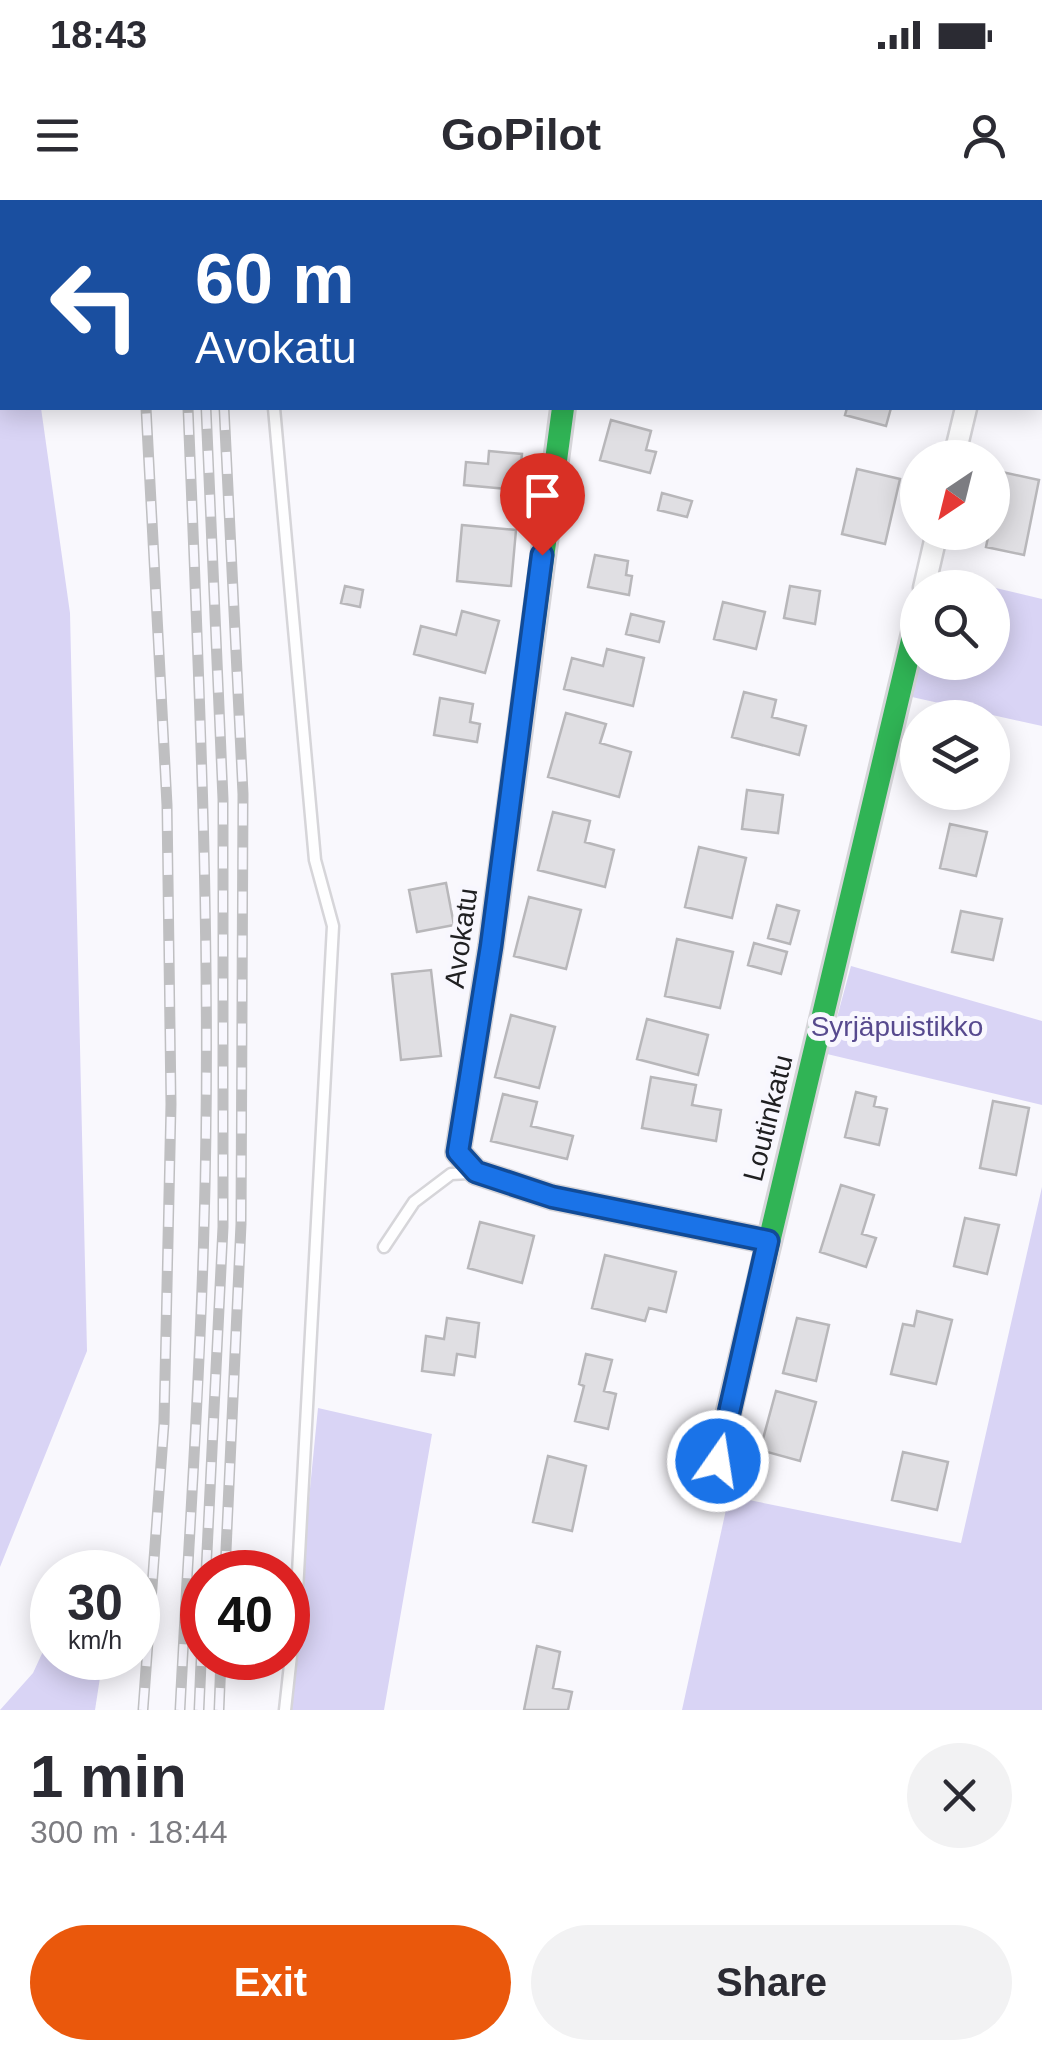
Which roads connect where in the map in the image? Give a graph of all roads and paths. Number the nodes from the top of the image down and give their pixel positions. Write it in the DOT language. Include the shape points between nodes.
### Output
graph roads {
  1 [pos="274,410"];
  2 [pos="563,410"];
  3 [pos="966,410"];
  4 [pos="958,440"];
  5 [pos="903,680"];
  6 [pos="476,1172"];
  7 [pos="768,1241"];
  8 [pos="384,1248"];
  9 [pos="718,1461"];
  10 [pos="285,1710"];
  1 -- 10 [label="lane" via="315,860 333,926"];
  2 -- 6 [label="street, Avokatu" via="458,1152"];
  3 -- 4 [label="street"];
  5 -- 7 [label="street, Loutinkatu"];
  6 -- 7 [label="street" via="552,1197"];
  6 -- 8 [label="lane" via="451,1174 414,1202"];
  7 -- 9 [label="street, Loutinkatu"];
}
